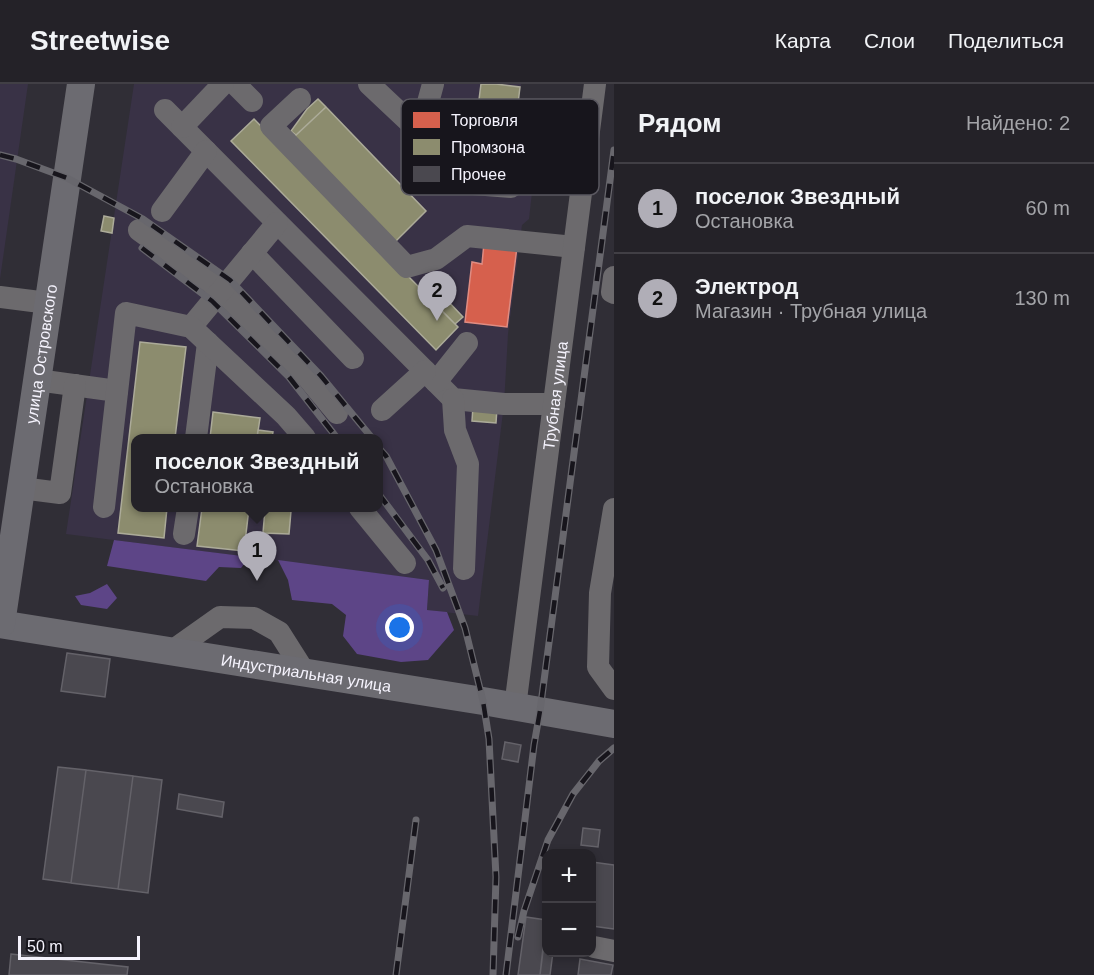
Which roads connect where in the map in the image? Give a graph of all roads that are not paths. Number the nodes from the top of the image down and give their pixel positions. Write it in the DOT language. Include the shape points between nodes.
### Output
graph roads {
  1 [pos="81,84"];
  2 [pos="223,84"];
  3 [pos="235,84"];
  4 [pos="369,84"];
  5 [pos="433,84"];
  6 [pos="595,84"];
  7 [pos="300,99"];
  8 [pos="429,99"];
  9 [pos="593,99"];
  10 [pos="252,101"];
  11 [pos="165,110"];
  12 [pos="401,114"];
  13 [pos="182,127"];
  14 [pos="206,152"];
  15 [pos="581,195"];
  16 [pos="162,211"];
  17 [pos="277,223"];
  18 [pos="139,230"];
  19 [pos="574,247"];
  20 [pos="252,253"];
  21 [pos="614,277"];
  22 [pos="221,290"];
  23 [pos="614,293"];
  24 [pos="0,297"];
  25 [pos="48,303"];
  26 [pos="191,327"];
  27 [pos="208,343"];
  28 [pos="467,343"];
  29 [pos="353,358"];
  30 [pos="430,376"];
  31 [pos="37,380"];
  32 [pos="75,385"];
  33 [pos="117,391"];
  34 [pos="453,399"];
  35 [pos="554,404"];
  36 [pos="382,410"];
  37 [pos="337,413"];
  38 [pos="286,416"];
  39 [pos="197,434"];
  40 [pos="284,434"];
  41 [pos="301,434"];
  42 [pos="21,488"];
  43 [pos="104,507"];
  44 [pos="614,509"];
  45 [pos="187,512"];
  46 [pos="364,512"];
  47 [pos="184,534"];
  48 [pos="405,563"];
  49 [pos="464,569"];
  50 [pos="0,624"];
  51 [pos="172,651"];
  52 [pos="305,673"];
  53 [pos="614,689"];
  54 [pos="515,707"];
  55 [pos="610,717"];
  1 -- 25 [label="main road, улица Островского"];
  2 -- 13 [label="street"];
  3 -- 10 [label="street"];
  4 -- 12 [label="street"];
  5 -- 8 [label="street"];
  6 -- 9 [label="street, Трубная улица"];
  7 -- 19 [label="street" via="272,126 407,267 436,259 467,236"];
  11 -- 13 [label="street"];
  13 -- 14 [label="street"];
  14 -- 16 [label="street"];
  14 -- 17 [label="street"];
  15 -- 19 [label="street, Трубная улица"];
  17 -- 20 [label="street"];
  17 -- 30 [label="street"];
  18 -- 22 [label="street"];
  19 -- 35 [label="street, Трубная улица"];
  20 -- 22 [label="street"];
  20 -- 29 [label="street"];
  21 -- 23 [label="street"];
  22 -- 26 [label="street"];
  22 -- 37 [label="street"];
  24 -- 25 [label="street"];
  25 -- 31 [label="main road, улица Островского"];
  26 -- 27 [label="street"];
  26 -- 33 [label="street" via="126,313"];
  27 -- 38 [label="street"];
  27 -- 39 [label="street"];
  28 -- 30 [label="street"];
  30 -- 34 [label="street"];
  30 -- 36 [label="street"];
  31 -- 32 [label="street"];
  31 -- 42 [label="main road, улица Островского"];
  32 -- 33 [label="street"];
  32 -- 42 [label="street" via="60,493"];
  33 -- 43 [label="street"];
  34 -- 35 [label="street"];
  34 -- 49 [label="street" via="455,430 468,464"];
  35 -- 54 [label="street, Трубная улица"];
  38 -- 40 [label="street"];
  38 -- 41 [label="street"];
  42 -- 50 [label="main road, улица Островского"];
  44 -- 53 [label="street" via="600,593 598,668"];
  45 -- 47 [label="street"];
  46 -- 48 [label="street"];
  50 -- 51 [label="main road, Индустриальная улица"];
  51 -- 52 [label="main road, Индустриальная улица"];
  51 -- 52 [label="street" via="220,617 254,618 279,632"];
  52 -- 54 [label="main road, Индустриальная улица"];
  54 -- 55 [label="main road, Индустриальная улица"];
}
